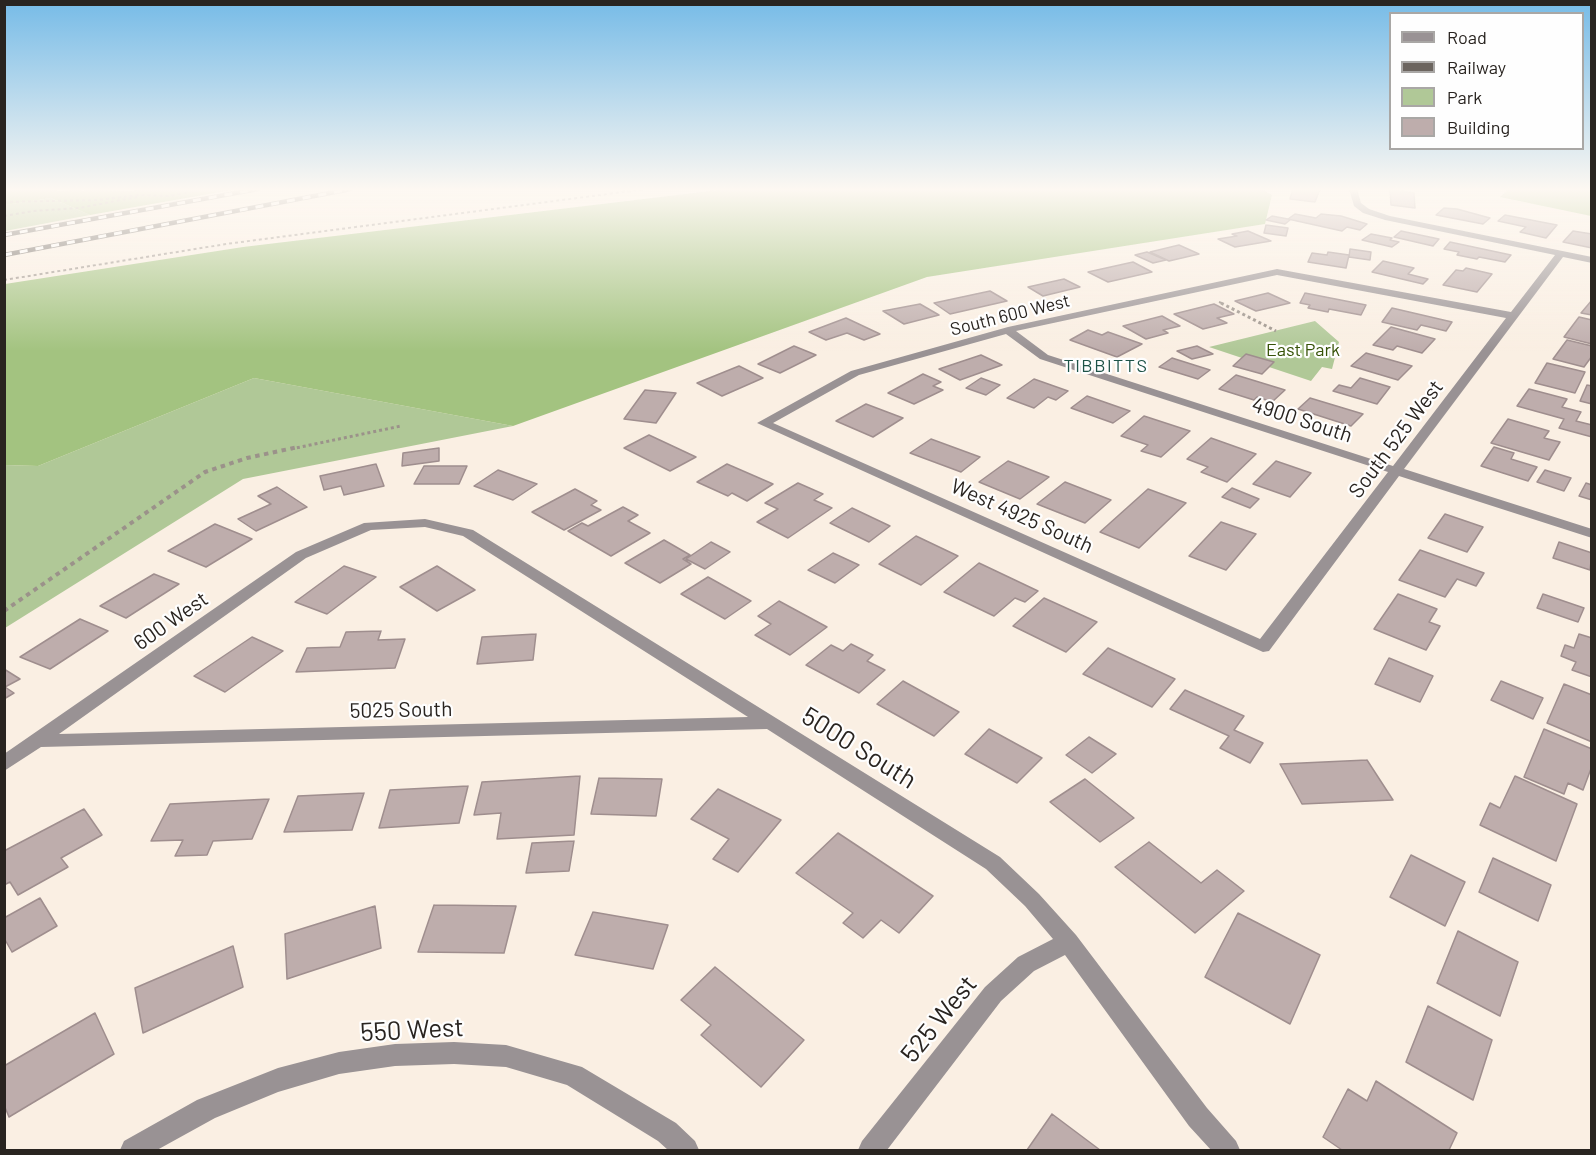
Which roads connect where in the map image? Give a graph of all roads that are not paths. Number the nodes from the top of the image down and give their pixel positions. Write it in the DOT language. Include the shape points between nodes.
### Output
graph roads {
  1 [pos="1507,243"];
  2 [pos="1560,254"];
  3 [pos="1592,260"];
  4 [pos="1513,316"];
  5 [pos="1008,330"];
  6 [pos="763,423"];
  7 [pos="1396,471"];
  8 [pos="369,526"];
  9 [pos="1592,534"];
  10 [pos="1263,647"];
  11 [pos="767,723"];
  12 [pos="37,741"];
  13 [pos="4,764"];
  14 [pos="1068,942"];
  15 [pos="133,1150"];
  16 [pos="686,1150"];
  17 [pos="871,1150"];
  18 [pos="1227,1150"];
  1 -- 2 [label="street"];
  2 -- 3 [label="street"];
  2 -- 4 [label="street, South 525 West"];
  4 -- 5 [label="street, South 600 West" via="1277,272"];
  4 -- 7 [label="street, South 525 West"];
  5 -- 6 [label="street, South 600 West" via="855,373"];
  5 -- 7 [label="street, 4900 South" via="1044,357"];
  6 -- 10 [label="street, West 4925 South"];
  7 -- 9 [label="street, 4900 South"];
  7 -- 10 [label="street, South 525 West"];
  8 -- 11 [label="street, 5000 South" via="425,523 468,533"];
  8 -- 12 [label="street, 600 West" via="301,555"];
  11 -- 12 [label="street, 5025 South"];
  11 -- 14 [label="street, 5000 South" via="993,863"];
  12 -- 13 [label="street, 600 West"];
  14 -- 17 [label="street, 525 West" via="1026,964 993,994"];
  14 -- 18 [label="street, 5000 South"];
  15 -- 16 [label="street, 550 West" via="206,1109 278,1080 339,1063 395,1055 454,1053 506,1056 573,1075 667,1132"];
}
